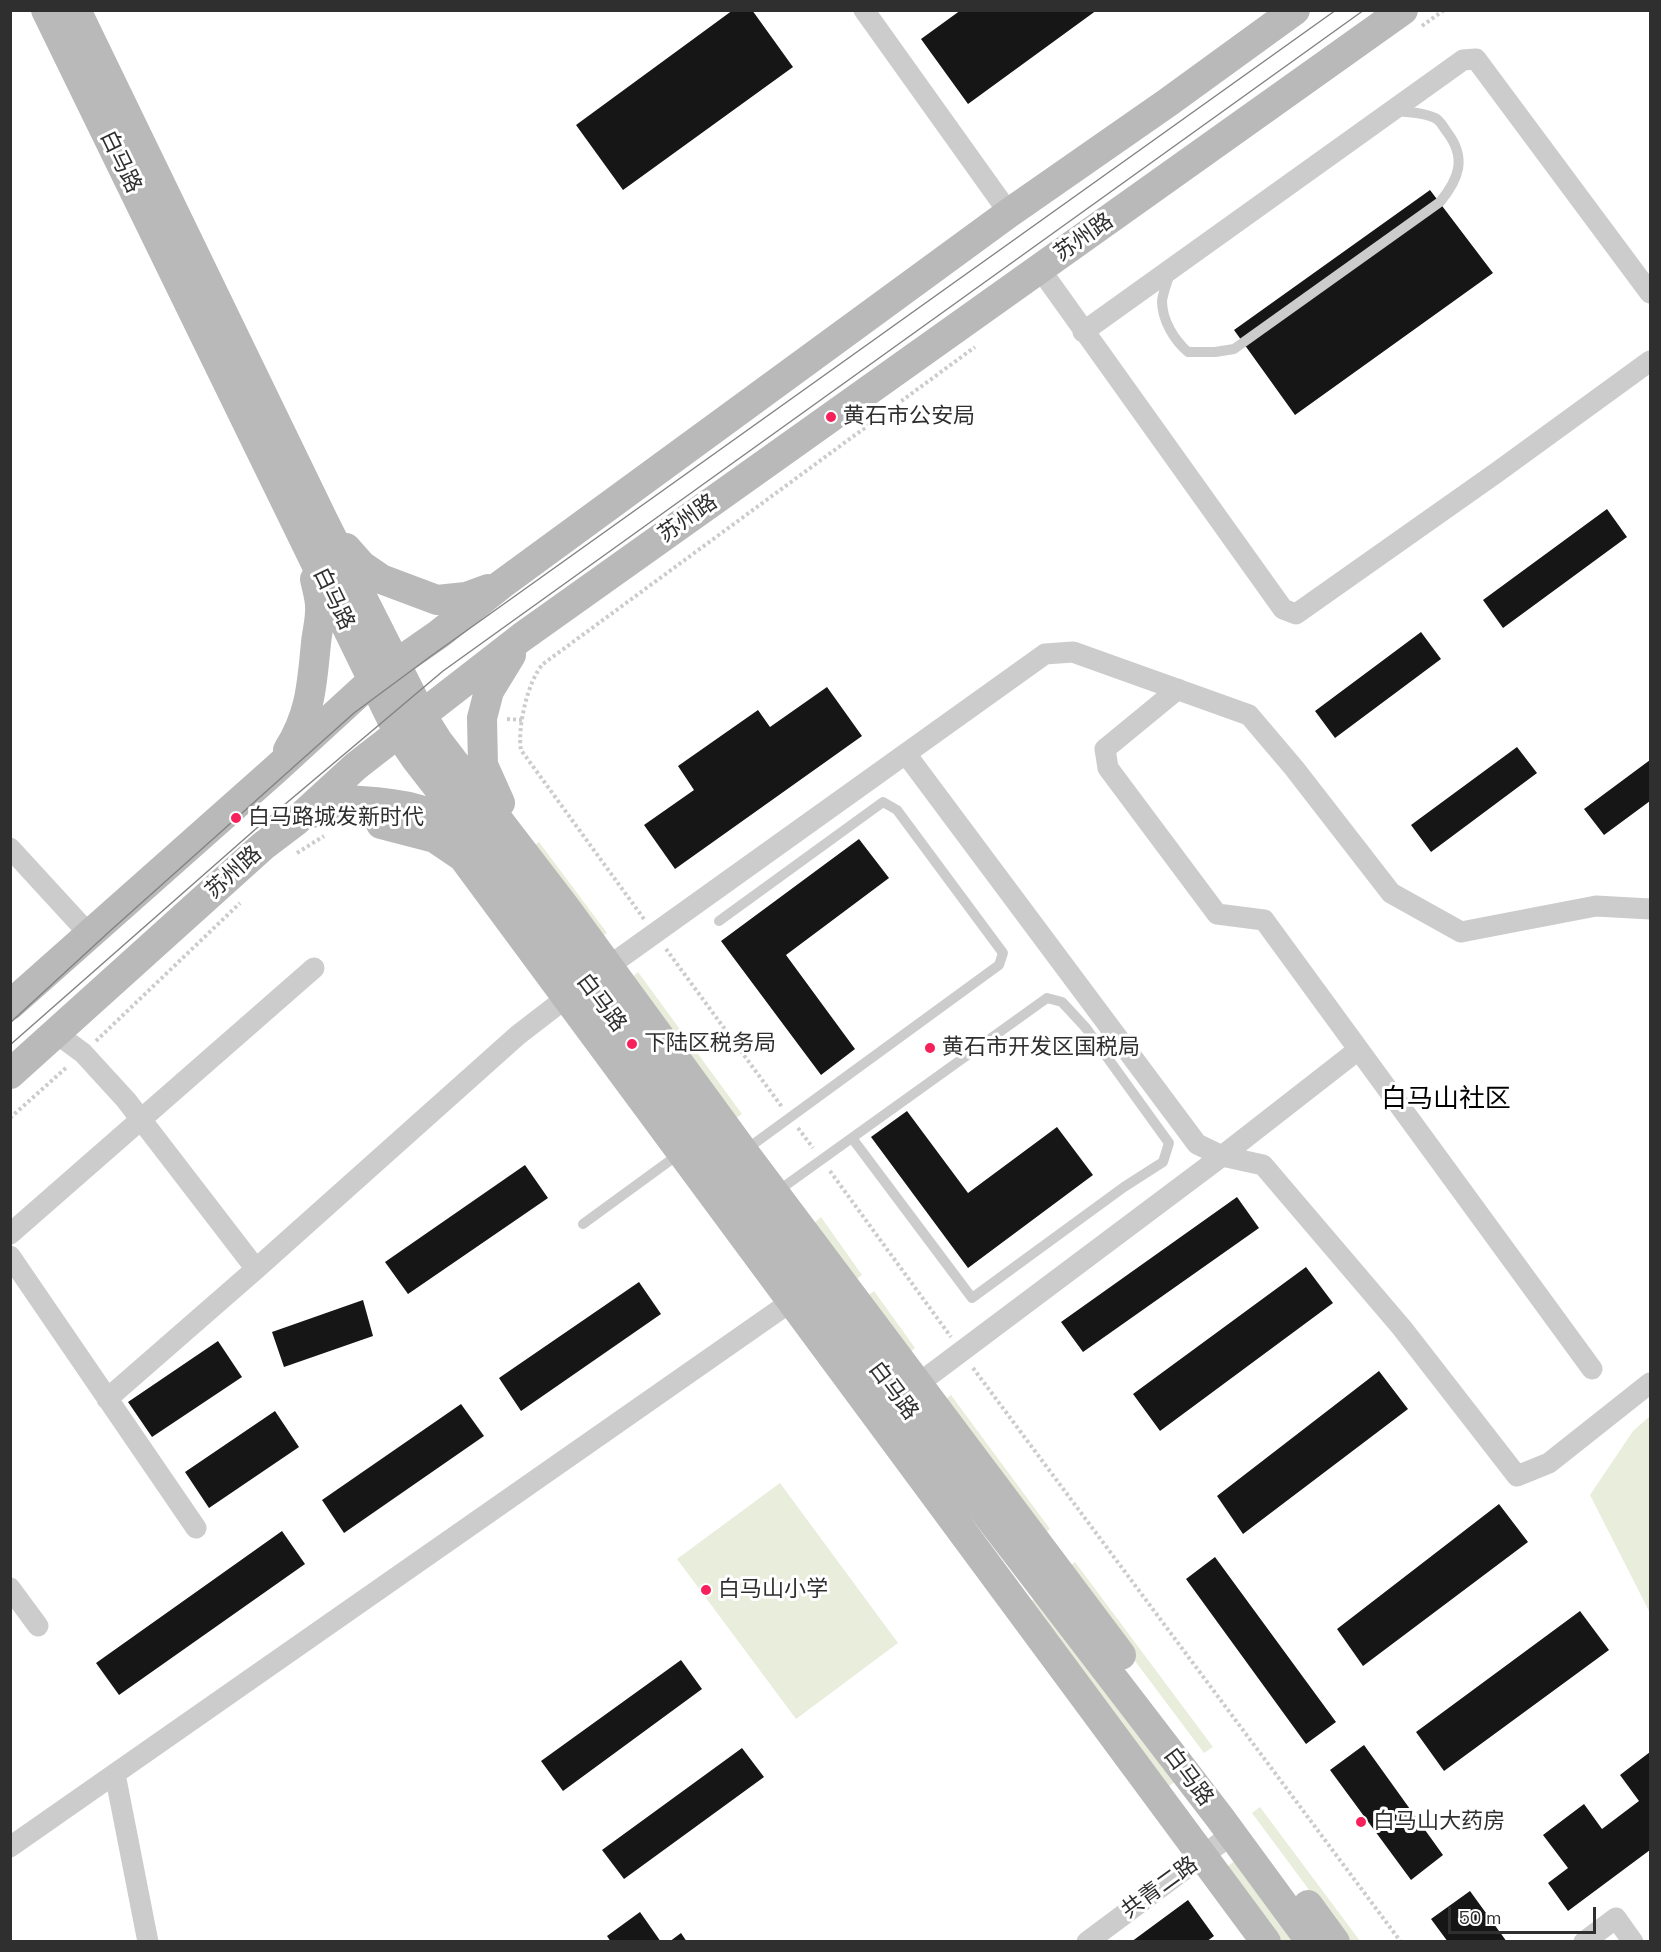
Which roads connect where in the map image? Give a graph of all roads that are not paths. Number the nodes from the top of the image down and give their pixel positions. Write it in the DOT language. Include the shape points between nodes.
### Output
graph roads {
  1 [pos="46,10"];
  2 [pos="76,10"];
  3 [pos="864,10"];
  4 [pos="1294,10"];
  5 [pos="1409,21"];
  6 [pos="1392,111"];
  7 [pos="1009,213"];
  8 [pos="1040,269"];
  9 [pos="1171,269"];
  10 [pos="1650,293"];
  11 [pos="1083,332"];
  12 [pos="1650,361"];
  13 [pos="312,527"];
  14 [pos="502,584"];
  15 [pos="522,637"];
  16 [pos="385,672"];
  17 [pos="1178,689"];
  18 [pos="411,725"];
  19 [pos="906,754"];
  20 [pos="276,769"];
  21 [pos="296,821"];
  22 [pos="381,824"];
  23 [pos="511,837"];
  24 [pos="10,848"];
  25 [pos="504,872"];
  26 [pos="1650,909"];
  27 [pos="719,921"];
  28 [pos="89,934"];
  29 [pos="609,966"];
  30 [pos="314,968"];
  31 [pos="566,998"];
  32 [pos="10,1005"];
  33 [pos="57,1034"];
  34 [pos="1358,1050"];
  35 [pos="10,1074"];
  36 [pos="142,1120"];
  37 [pos="852,1138"];
  38 [pos="691,1145"];
  39 [pos="744,1151"];
  40 [pos="1222,1156"];
  41 [pos="775,1193"];
  42 [pos="583,1224"];
  43 [pos="10,1234"];
  44 [pos="10,1256"];
  45 [pos="256,1269"];
  46 [pos="802,1293"];
  47 [pos="1592,1369"];
  48 [pos="1650,1383"];
  49 [pos="918,1384"];
  50 [pos="107,1399"];
  51 [pos="196,1528"];
  52 [pos="10,1588"];
  53 [pos="38,1626"];
  54 [pos="115,1774"];
  55 [pos="1232,1834"];
  56 [pos="10,1847"];
  57 [pos="1203,1856"];
  58 [pos="148,1941"];
  59 [pos="1087,1941"];
  60 [pos="1266,1941"];
  61 [pos="1311,1941"];
  62 [pos="1335,1941"];
  63 [pos="1584,1941"];
  64 [pos="1633,1941"];
  1 -- 13 [label="street, 白马路"];
  2 -- 13 [label="street, 白马路"];
  3 -- 7 [label="street"];
  4 -- 7 [label="street"];
  5 -- 8 [label="street, 苏州路"];
  6 -- 9 [label="street"];
  6 -- 9 [label="lane" via="1437,118 1456,143 1459,167 1454,186 1440,202 1234,349 1188,352 1176,341 1162,301"];
  6 -- 10 [label="street" via="1463,60 1476,59"];
  7 -- 14 [label="street"];
  8 -- 11 [label="street"];
  8 -- 15 [label="street, 苏州路"];
  9 -- 11 [label="street"];
  11 -- 12 [label="street" via="1283,609 1296,614"];
  13 -- 14 [label="street" via="381,579 437,600 466,597"];
  13 -- 16 [label="street, 白马路"];
  13 -- 20 [label="street" via="321,609 314,677 300,731"];
  14 -- 16 [label="street"];
  15 -- 18 [label="street, 苏州路"];
  15 -- 23 [label="street" via="489,691 482,718 483,765"];
  16 -- 18 [label="street, 白马路"];
  16 -- 20 [label="street"];
  17 -- 19 [label="street" via="1073,652 1045,654"];
  17 -- 26 [label="street" via="1249,715 1391,893 1461,932 1596,906"];
  17 -- 34 [label="street" via="1105,749 1108,768 1217,914 1264,920"];
  18 -- 21 [label="street, 苏州路" via="356,766"];
  18 -- 23 [label="street, 白马路" via="437,740"];
  18 -- 25 [label="street, 白马路" via="416,759"];
  19 -- 29 [label="street"];
  19 -- 40 [label="street" via="1197,1144"];
  20 -- 28 [label="street"];
  21 -- 25 [label="street" via="342,800 410,807 460,830"];
  21 -- 33 [label="street, 苏州路" via="263,846"];
  22 -- 31 [label="street" via="435,838 463,857"];
  23 -- 29 [label="street, 白马路"];
  24 -- 28 [label="street"];
  25 -- 38 [label="street, 白马路"];
  27 -- 39 [label="lane" via="883,802 897,810 1003,953 999,965"];
  28 -- 32 [label="street"];
  29 -- 39 [label="street, 白马路"];
  30 -- 36 [label="street"];
  31 -- 38 [label="street"];
  31 -- 45 [label="street" via="518,1035"];
  33 -- 35 [label="street, 苏州路"];
  33 -- 36 [label="street" via="83,1053"];
  34 -- 40 [label="street"];
  34 -- 47 [label="street"];
  36 -- 43 [label="street"];
  36 -- 45 [label="street"];
  37 -- 37 [label="lane" via="1047,998 1062,1002 1086,1028 1169,1143 1162,1162 972,1298"];
  37 -- 41 [label="lane"];
  38 -- 42 [label="lane"];
  38 -- 46 [label="street"];
  39 -- 41 [label="street, 白马路"];
  40 -- 48 [label="street" via="1263,1166 1402,1328 1517,1476 1550,1463"];
  40 -- 49 [label="street"];
  41 -- 49 [label="street, 白马路"];
  44 -- 50 [label="street"];
  45 -- 50 [label="street"];
  46 -- 54 [label="street"];
  46 -- 55 [label="street, 白马路"];
  46 -- 57 [label="street"];
  49 -- 62 [label="street, 白马路"];
  50 -- 51 [label="street"];
  52 -- 53 [label="street"];
  54 -- 56 [label="street"];
  54 -- 58 [label="street"];
  55 -- 57 [label="street, 共青二路"];
  55 -- 61 [label="street, 白马路"];
  57 -- 59 [label="street, 共青二路"];
  57 -- 60 [label="street"];
  63 -- 64 [label="street" via="1616,1918"];
}
